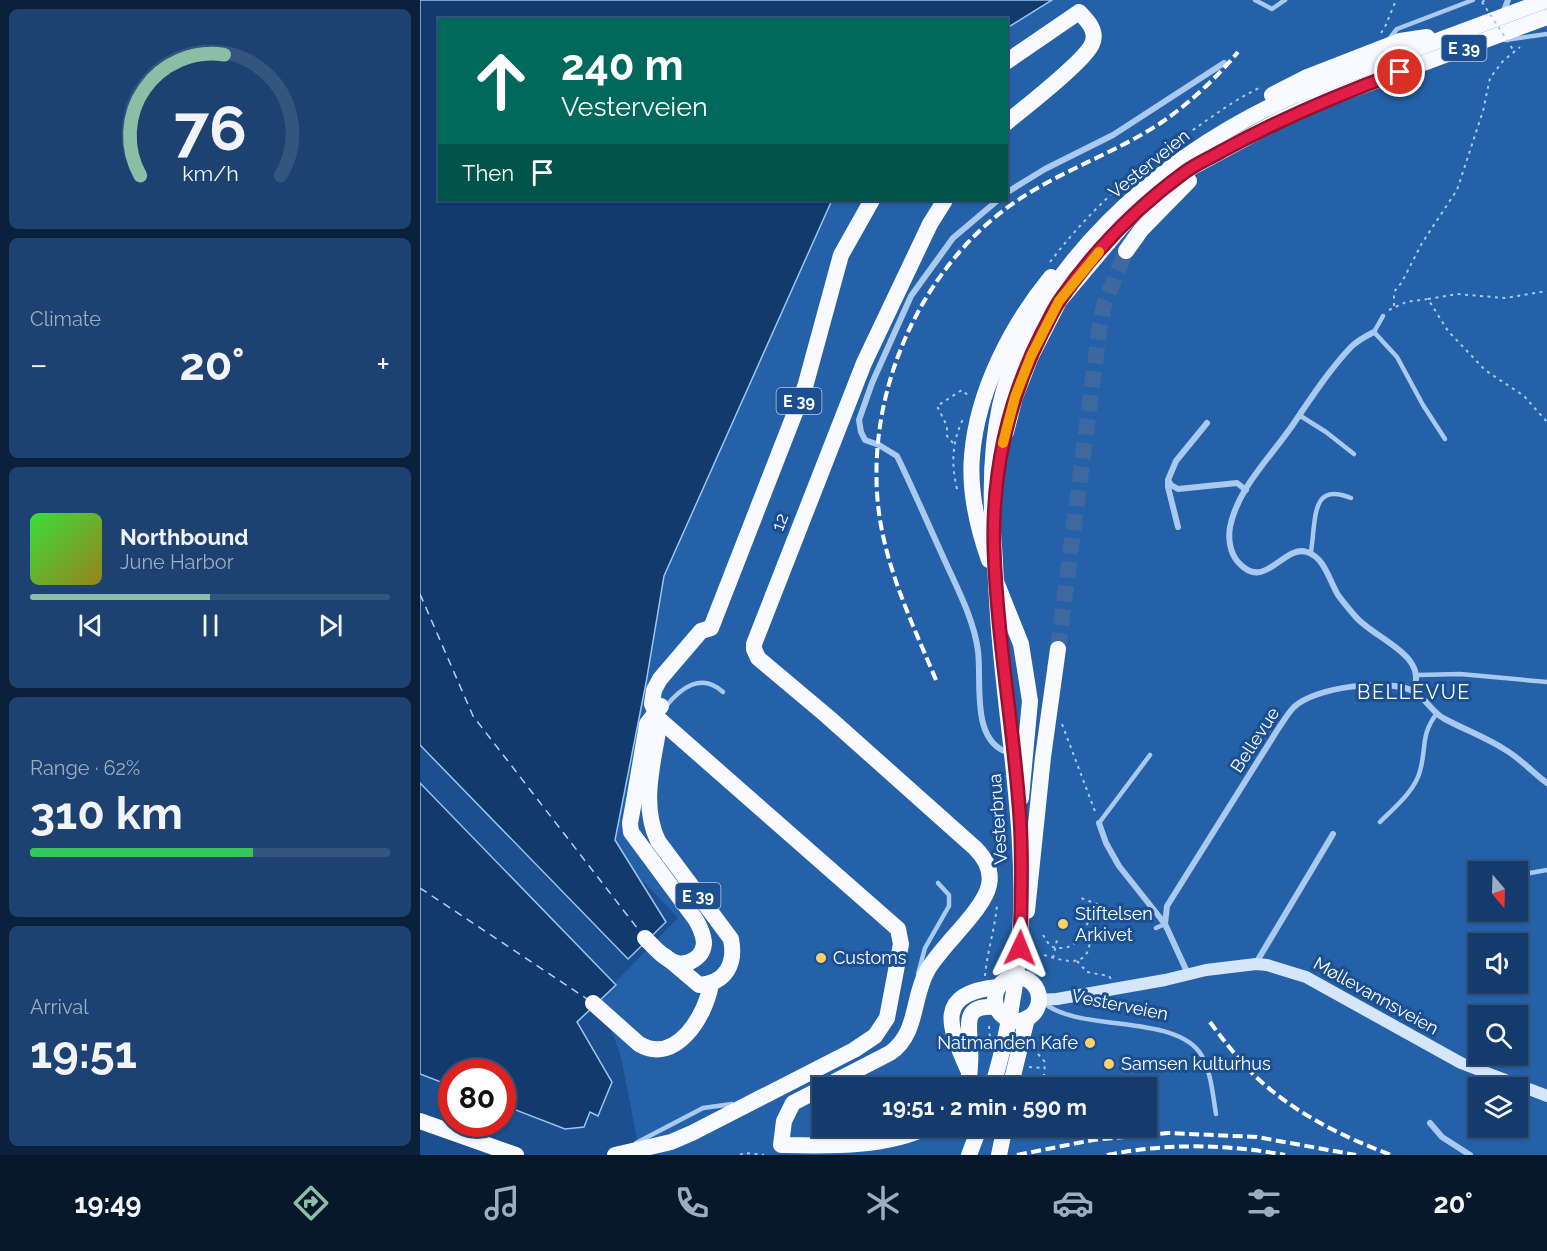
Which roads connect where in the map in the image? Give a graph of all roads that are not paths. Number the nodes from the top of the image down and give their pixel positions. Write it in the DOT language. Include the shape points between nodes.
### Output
graph roads {
  1 [pos="1255,0"];
  2 [pos="1285,0"];
  3 [pos="1473,0"];
  4 [pos="1508,0"];
  5 [pos="1547,0"];
  6 [pos="1547,17"];
  7 [pos="1500,18"];
  8 [pos="1463,32"];
  9 [pos="1547,34"];
  10 [pos="1379,42"];
  11 [pos="1475,44"];
  12 [pos="1008,61"];
  13 [pos="1224,63"];
  14 [pos="1008,121"];
  15 [pos="1242,122"];
  16 [pos="1218,154"];
  17 [pos="1008,192"];
  18 [pos="871,201"];
  19 [pos="944,201"];
  20 [pos="997,201"];
  21 [pos="1098,233"];
  22 [pos="1126,251"];
  23 [pos="1383,316"];
  24 [pos="1374,332"];
  25 [pos="1299,415"];
  26 [pos="1207,423"];
  27 [pos="1445,439"];
  28 [pos="1354,454"];
  29 [pos="1168,480"];
  30 [pos="1246,490"];
  31 [pos="1351,498"];
  32 [pos="994,514"];
  33 [pos="1178,527"];
  34 [pos="1311,554"];
  35 [pos="1058,649"];
  36 [pos="1418,675"];
  37 [pos="1547,682"];
  38 [pos="1413,691"];
  39 [pos="723,692"];
  40 [pos="1437,713"];
  41 [pos="658,717"];
  42 [pos="1150,755"];
  43 [pos="1024,756"];
  44 [pos="1043,757"];
  45 [pos="1547,783"];
  46 [pos="1380,822"];
  47 [pos="1099,823"];
  48 [pos="1333,834"];
  49 [pos="1547,870"];
  50 [pos="1530,873"];
  51 [pos="938,883"];
  52 [pos="1165,924"];
  53 [pos="1156,928"];
  54 [pos="1256,964"];
  55 [pos="1188,974"];
  56 [pos="1004,980"];
  57 [pos="711,984"];
  58 [pos="919,986"];
  59 [pos="1039,1000"];
  60 [pos="593,1003"];
  61 [pos="996,1007"];
  62 [pos="1027,1018"];
  63 [pos="1009,1019"];
  64 [pos="843,1077"];
  65 [pos="967,1077"];
  66 [pos="968,1077"];
  67 [pos="995,1077"];
  68 [pos="1011,1077"];
  69 [pos="1012,1077"];
  70 [pos="812,1093"];
  71 [pos="1547,1096"];
  72 [pos="1216,1114"];
  73 [pos="420,1121"];
  74 [pos="1430,1123"];
  75 [pos="897,1137"];
  76 [pos="976,1137"];
  77 [pos="1003,1137"];
  78 [pos="516,1155"];
  79 [pos="614,1155"];
  80 [pos="969,1155"];
  81 [pos="999,1155"];
  82 [pos="1470,1155"];
  1 -- 2 [label="lane" via="1272,9"];
  3 -- 10 [label="lane" via="1396,28"];
  4 -- 7 [label="street, E 39"];
  5 -- 7 [label="highway, Vesterveien / E 39"];
  6 -- 11 [label="highway, Vesterveien / E 39"];
  7 -- 8 [label="highway, Vesterveien / E 39"];
  8 -- 10 [label="highway, E 39"];
  8 -- 15 [label="highway, Vesterveien / E 39" via="1307,90"];
  9 -- 11 [label="lane"];
  10 -- 15 [label="highway, E 39" via="1277,91"];
  11 -- 16 [label="highway, Vesterveien / E 39" via="1319,102"];
  12 -- 14 [label="highway" via="1079,12 1093,31 1092,44 1078,61"];
  13 -- 17 [label="street" via="1113,135"];
  15 -- 21 [label="highway, Vesterveien / E 39" via="1174,164"];
  16 -- 22 [label="highway, E 39" via="1161,208"];
  16 -- 32 [label="highway, Vesterveien" via="1187,171 1128,219 1059,301 1015,397"];
  18 -- 41 [label="highway, E 39" via="841,255 805,387 711,628 701,631 660,679 652,704"];
  19 -- 58 [label="highway, 12 / E 39" via="887,312 842,415 753,649 758,658 985,860 990,877 986,895 936,957"];
  20 -- 43 [label="street" via="953,238 911,296 860,420 866,440 897,456 967,610 978,649 980,710 987,734 1003,752"];
  21 -- 32 [label="highway, Vesterveien" via="1048,297 1010,375 992,458 990,494"];
  21 -- 43 [label="highway, E 39" via="1082,238 1036,295 1000,358 975,433 972,478 977,522 1021,644 1026,671 1030,701"];
  23 -- 24 [label="lane"];
  24 -- 25 [label="street" via="1352,346"];
  24 -- 27 [label="lane" via="1397,357"];
  25 -- 28 [label="lane"];
  25 -- 30 [label="street"];
  26 -- 29 [label="street" via="1176,461"];
  29 -- 30 [label="street" via="1178,489 1237,483"];
  29 -- 33 [label="street"];
  30 -- 34 [label="street" via="1230,529 1229,541 1238,562 1258,573 1297,552"];
  31 -- 34 [label="lane" via="1337,493 1320,500"];
  32 -- 67 [label="highway, Vesterbrua, bridge" via="1000,641 1020,817 1022,877 1014,995"];
  34 -- 36 [label="street" via="1322,563 1338,595 1357,619 1403,653"];
  35 -- 44 [label="highway, E 39"];
  36 -- 37 [label="lane" via="1460,674"];
  36 -- 38 [label="street"];
  38 -- 40 [label="street"];
  38 -- 52 [label="street, Bellevue" via="1372,683 1321,694 1294,707 1167,906"];
  39 -- 41 [label="lane" via="715,685 697,683 673,697"];
  40 -- 45 [label="street" via="1503,748"];
  40 -- 46 [label="lane" via="1426,727 1417,779"];
  41 -- 57 [label="highway, E 39" via="648,796 652,828 658,842 731,939 732,963"];
  41 -- 57 [label="highway, E 39, bridge" via="647,724 631,831 696,920 704,945 697,957 684,964 677,963 670,961 645,938 691,980 699,985"];
  41 -- 79 [label="highway" via="898,929 901,944 887,1018 874,1036 855,1050 671,1142"];
  42 -- 47 [label="lane"];
  43 -- 44 [label="street"];
  43 -- 56 [label="highway, E 39"];
  44 -- 56 [label="highway, E 39" via="1022,964"];
  47 -- 52 [label="street" via="1119,866"];
  48 -- 54 [label="street"];
  49 -- 50 [label="lane"];
  51 -- 58 [label="lane" via="949,895 949,906 925,948 918,970"];
  52 -- 53 [label="lane"];
  52 -- 55 [label="street"];
  54 -- 55 [label="main road, Møllevannsveien"];
  54 -- 71 [label="main road, Møllevannsveien" via="1306,977 1461,1063"];
  55 -- 59 [label="main road, Møllevannsveien"];
  56 -- 59 [label="highway" via="1036,986"];
  56 -- 61 [label="highway, E 39" via="995,993"];
  56 -- 65 [label="highway" via="967,993 953,1011 950,1023"];
  57 -- 60 [label="highway, E 39" via="706,1004 685,1035 674,1045 663,1048 639,1044"];
  58 -- 64 [label="highway, E 39" via="903,1042"];
  59 -- 62 [label="highway"];
  59 -- 72 [label="lane, Vesterveien" via="1052,1011 1072,1017 1161,1030 1195,1046 1202,1056"];
  61 -- 63 [label="highway"];
  61 -- 66 [label="highway" via="982,1006 970,1017"];
  62 -- 63 [label="highway"];
  62 -- 69 [label="highway"];
  63 -- 68 [label="highway"];
  70 -- 75 [label="highway, E 39" via="793,1103 784,1121 781,1145 859,1144"];
  73 -- 78 [label="highway"];
  74 -- 82 [label="street" via="1442,1137"];
  76 -- 80 [label="highway"];
  77 -- 81 [label="highway"];
}
